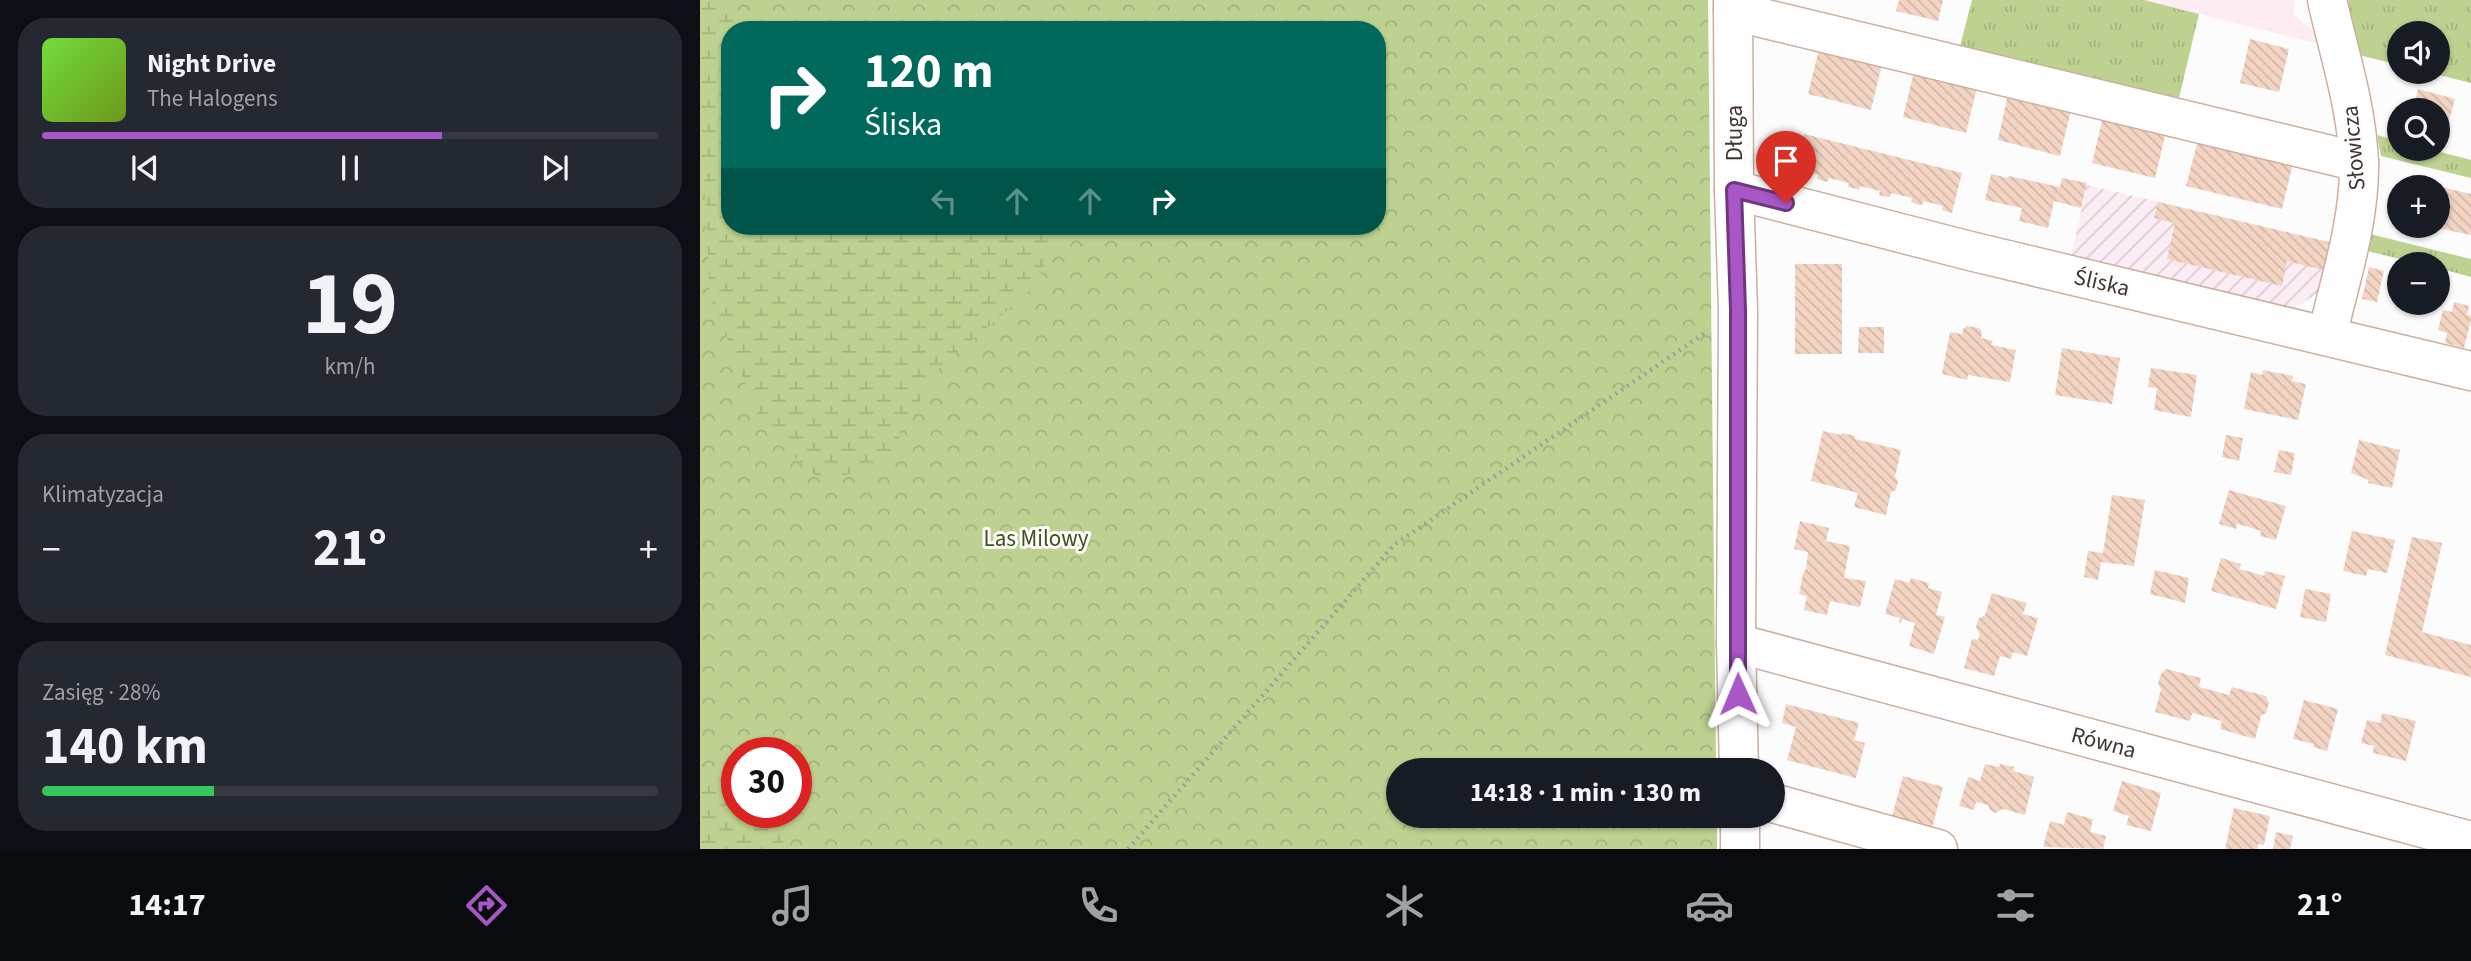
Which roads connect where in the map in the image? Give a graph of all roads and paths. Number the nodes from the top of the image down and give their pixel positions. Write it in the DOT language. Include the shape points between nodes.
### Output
graph roads {
  1 [pos="2327,0"];
  2 [pos="1733,5"];
  3 [pos="2359,162"];
  4 [pos="1734,190"];
  5 [pos="1738,310"];
  6 [pos="2327,336"];
  7 [pos="2471,371"];
  8 [pos="1737,643"];
  9 [pos="1739,758"];
  10 [pos="1785,806"];
  11 [pos="1740,828"];
  12 [pos="2471,841"];
  13 [pos="1128,849"];
  14 [pos="1740,849"];
  15 [pos="1938,849"];
  1 -- 3 [label="street, Słowicza" via="2355,123"];
  2 -- 3 [label="street"];
  2 -- 4 [label="street, Długa"];
  3 -- 6 [label="street, Słowicza" via="2351,235"];
  4 -- 5 [label="street, Długa"];
  4 -- 6 [label="street, Śliska"];
  5 -- 8 [label="street, Długa"];
  5 -- 13 [label="path" via="1394,545"];
  6 -- 7 [label="street, Śliska"];
  8 -- 9 [label="street, Długa"];
  8 -- 12 [label="street, Równa"];
  10 -- 15 [label="street"];
  11 -- 14 [label="street"];
}
